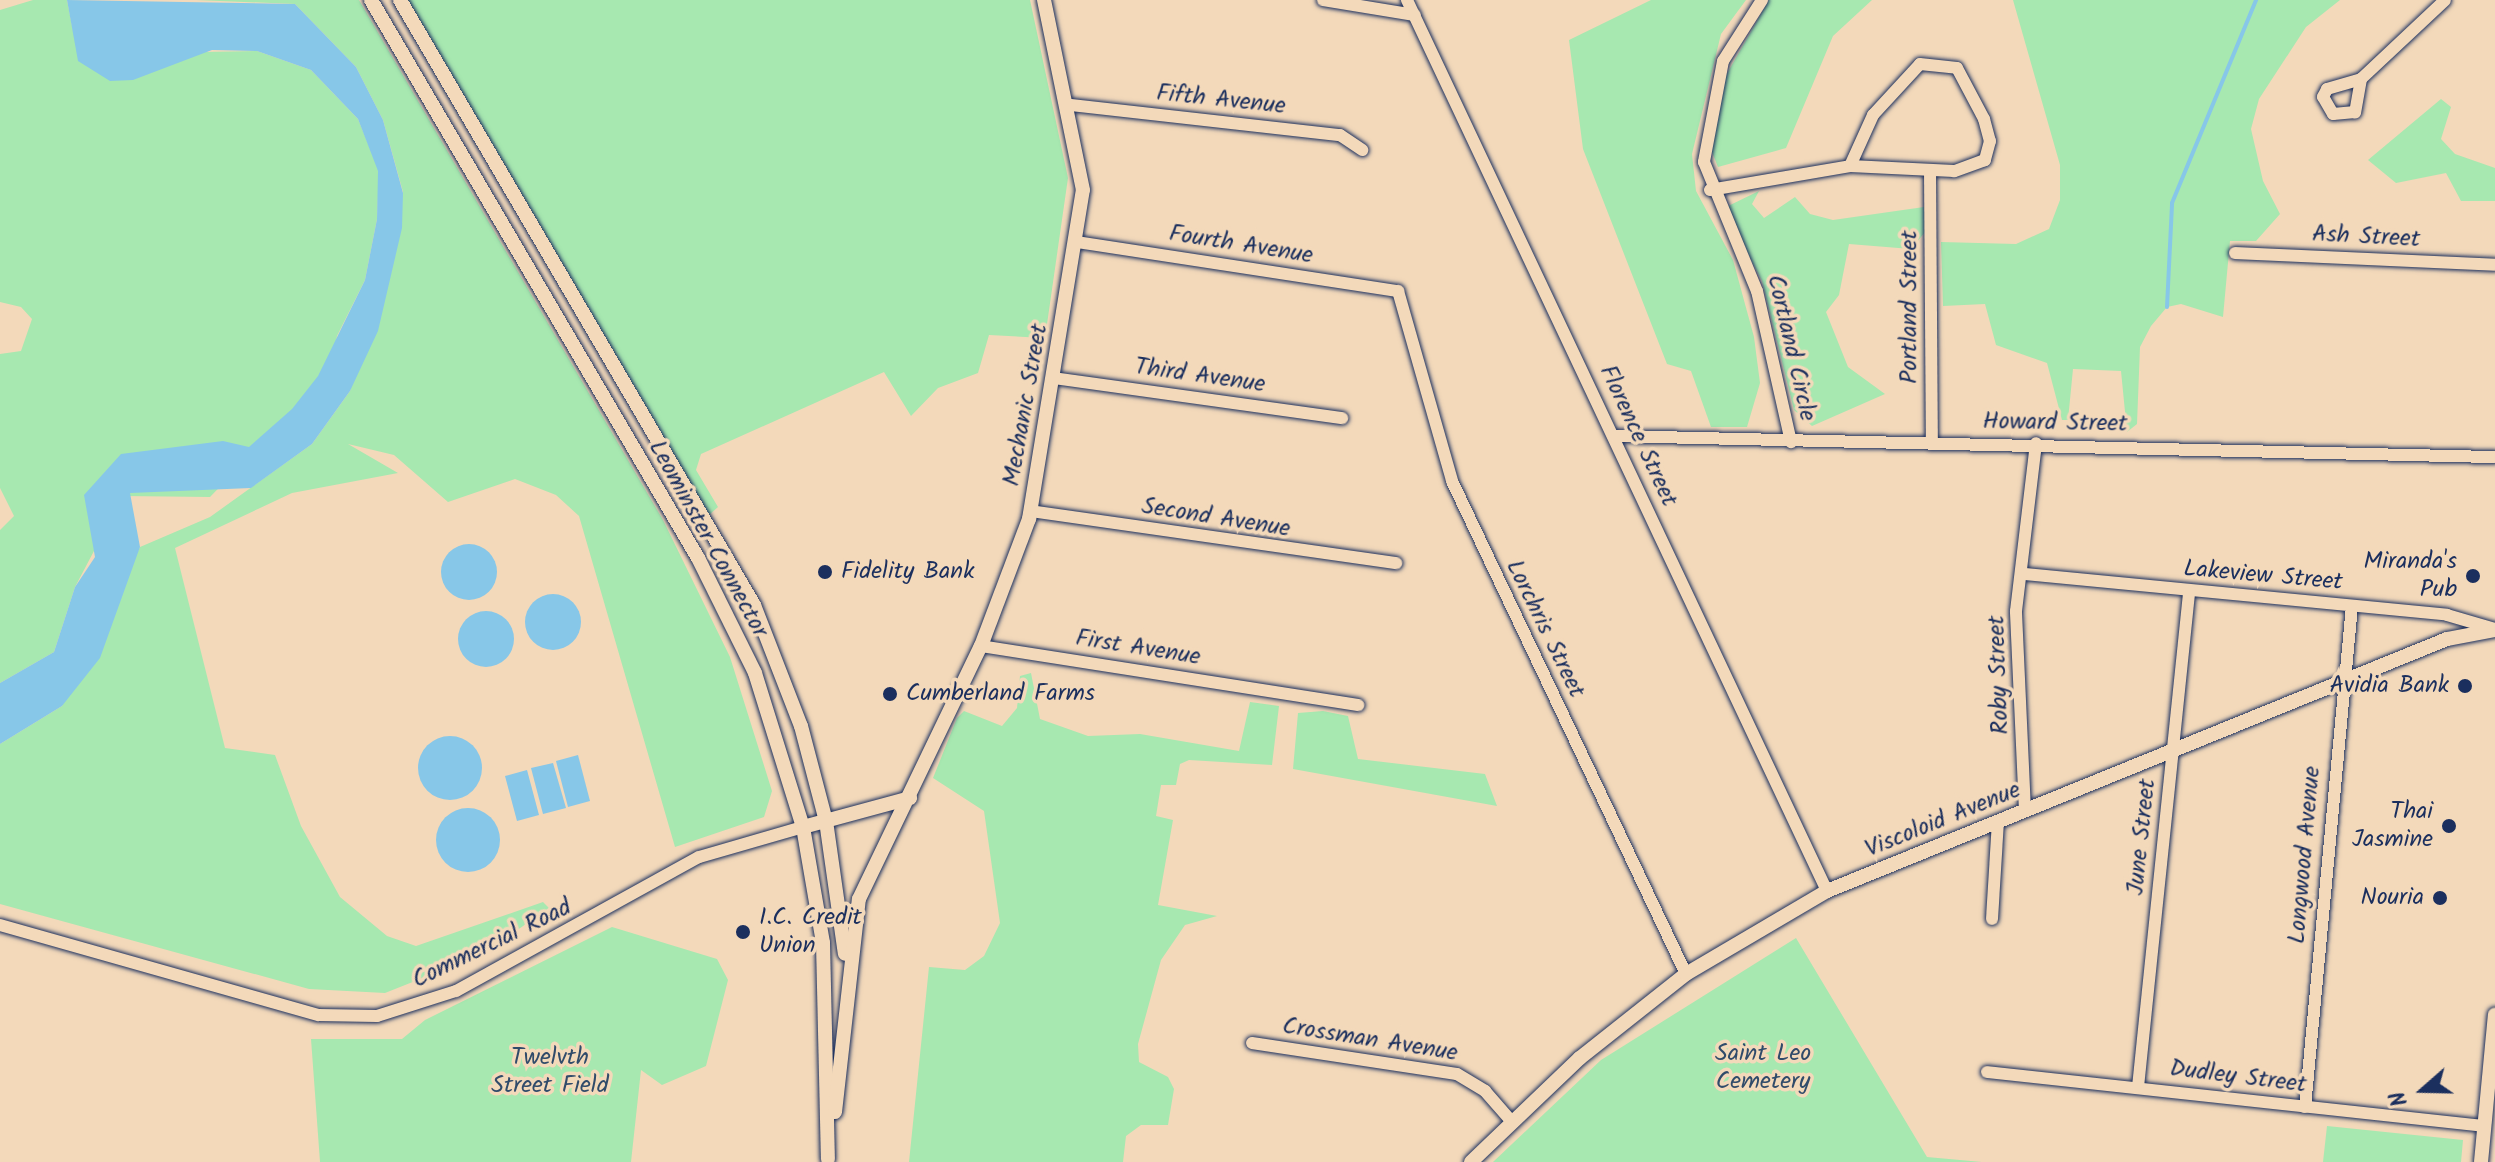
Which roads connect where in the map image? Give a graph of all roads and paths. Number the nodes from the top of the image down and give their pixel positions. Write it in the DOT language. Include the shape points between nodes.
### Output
graph roads {
  1 [pos="371,0"];
  2 [pos="400,0"];
  3 [pos="1044,0"];
  4 [pos="1323,0"];
  5 [pos="1407,0"];
  6 [pos="1762,0"];
  7 [pos="2445,0"];
  8 [pos="1415,15"];
  9 [pos="2361,79"];
  10 [pos="1071,105"];
  11 [pos="1362,150"];
  12 [pos="1850,166"];
  13 [pos="1930,171"];
  14 [pos="1710,190"];
  15 [pos="1077,242"];
  16 [pos="2235,253"];
  17 [pos="2495,265"];
  18 [pos="1398,291"];
  19 [pos="1053,378"];
  20 [pos="1342,418"];
  21 [pos="1614,436"];
  22 [pos="1791,442"];
  23 [pos="1932,443"];
  24 [pos="2036,443"];
  25 [pos="2495,457"];
  26 [pos="1030,511"];
  27 [pos="1396,563"];
  28 [pos="2025,574"];
  29 [pos="2189,592"];
  30 [pos="2352,606"];
  31 [pos="2495,629"];
  32 [pos="981,646"];
  33 [pos="2342,684"];
  34 [pos="1358,705"];
  35 [pos="2174,753"];
  36 [pos="910,798"];
  37 [pos="2025,811"];
  38 [pos="826,821"];
  39 [pos="1998,821"];
  40 [pos="803,827"];
  41 [pos="1827,891"];
  42 [pos="1992,919"];
  43 [pos="0,925"];
  44 [pos="846,971"];
  45 [pos="1686,974"];
  46 [pos="2495,1015"];
  47 [pos="1252,1043"];
  48 [pos="1987,1072"];
  49 [pos="2138,1087"];
  50 [pos="2305,1107"];
  51 [pos="1512,1122"];
  52 [pos="2484,1126"];
  53 [pos="828,1160"];
  54 [pos="1471,1162"];
  55 [pos="2481,1162"];
  1 -- 40 [label="main road, Leominster Connector" via="730,616 775,727"];
  2 -- 38 [label="main road, Leominster Connector" via="754,605 792,698"];
  3 -- 10 [label="main road, Mechanic Street"];
  4 -- 8 [label="street"];
  5 -- 8 [label="street, Florence Street"];
  6 -- 14 [label="street, Cortland Circle" via="1729,47 1714,89 1704,146"];
  7 -- 9 [label="street"];
  8 -- 21 [label="street, Florence Street"];
  10 -- 11 [label="street, Fifth Avenue" via="1340,135"];
  10 -- 15 [label="main road, Mechanic Street" via="1082,169"];
  12 -- 13 [label="street"];
  12 -- 13 [label="street" via="1888,96 1920,64 1939,61 1968,84 1990,148 1975,167"];
  12 -- 14 [label="street"];
  13 -- 23 [label="street, Portland Street"];
  14 -- 22 [label="street, Cortland Circle" via="1751,270"];
  15 -- 18 [label="street, Fourth Avenue"];
  15 -- 19 [label="main road, Mechanic Street"];
  16 -- 17 [label="street, Ash Street"];
  18 -- 45 [label="street, Lorchris Street" via="1452,481"];
  19 -- 20 [label="street, Third Avenue"];
  19 -- 26 [label="main road, Mechanic Street"];
  21 -- 22 [label="street, Howard Street"];
  21 -- 41 [label="street, Florence Street"];
  22 -- 23 [label="street, Howard Street"];
  23 -- 24 [label="street, Howard Street"];
  24 -- 25 [label="street, Howard Street"];
  24 -- 28 [label="street, Roby Street"];
  26 -- 27 [label="street, Second Avenue"];
  26 -- 32 [label="main road, Mechanic Street"];
  28 -- 29 [label="street, Lakeview Street"];
  28 -- 37 [label="street, Roby Street" via="2016,611"];
  29 -- 30 [label="street, Lakeview Street"];
  29 -- 35 [label="street, June Street"];
  30 -- 31 [label="street, Lakeview Street" via="2447,615"];
  30 -- 33 [label="street, Longwood Avenue"];
  31 -- 33 [label="main road, Viscoloid Avenue" via="2447,639"];
  32 -- 34 [label="street, First Avenue"];
  32 -- 36 [label="main road, Mechanic Street"];
  33 -- 35 [label="main road, Viscoloid Avenue"];
  33 -- 50 [label="street, Longwood Avenue"];
  35 -- 37 [label="main road, Viscoloid Avenue"];
  35 -- 49 [label="street, June Street"];
  36 -- 38 [label="main road"];
  36 -- 44 [label="main road, Mechanic Street" via="861,892"];
  37 -- 39 [label="main road, Viscoloid Avenue"];
  38 -- 40 [label="main road"];
  38 -- 44 [label="main road, Leominster Connector"];
  39 -- 41 [label="main road, Viscoloid Avenue"];
  39 -- 42 [label="street"];
  40 -- 43 [label="street, Commercial Road" via="699,857 456,991 377,1016 319,1015"];
  40 -- 53 [label="main road, Leominster Connector" via="823,943"];
  41 -- 45 [label="main road, Viscoloid Avenue"];
  44 -- 53 [label="main road, Mechanic Street"];
  45 -- 51 [label="main road, Viscoloid Avenue"];
  46 -- 52 [label="main road"];
  47 -- 51 [label="street, Crossman Avenue" via="1457,1074 1485,1091"];
  48 -- 49 [label="street, Dudley Street"];
  49 -- 50 [label="street, Dudley Street"];
  50 -- 52 [label="street, Dudley Street"];
  51 -- 54 [label="main road, Viscoloid Avenue"];
  52 -- 55 [label="main road"];
}
